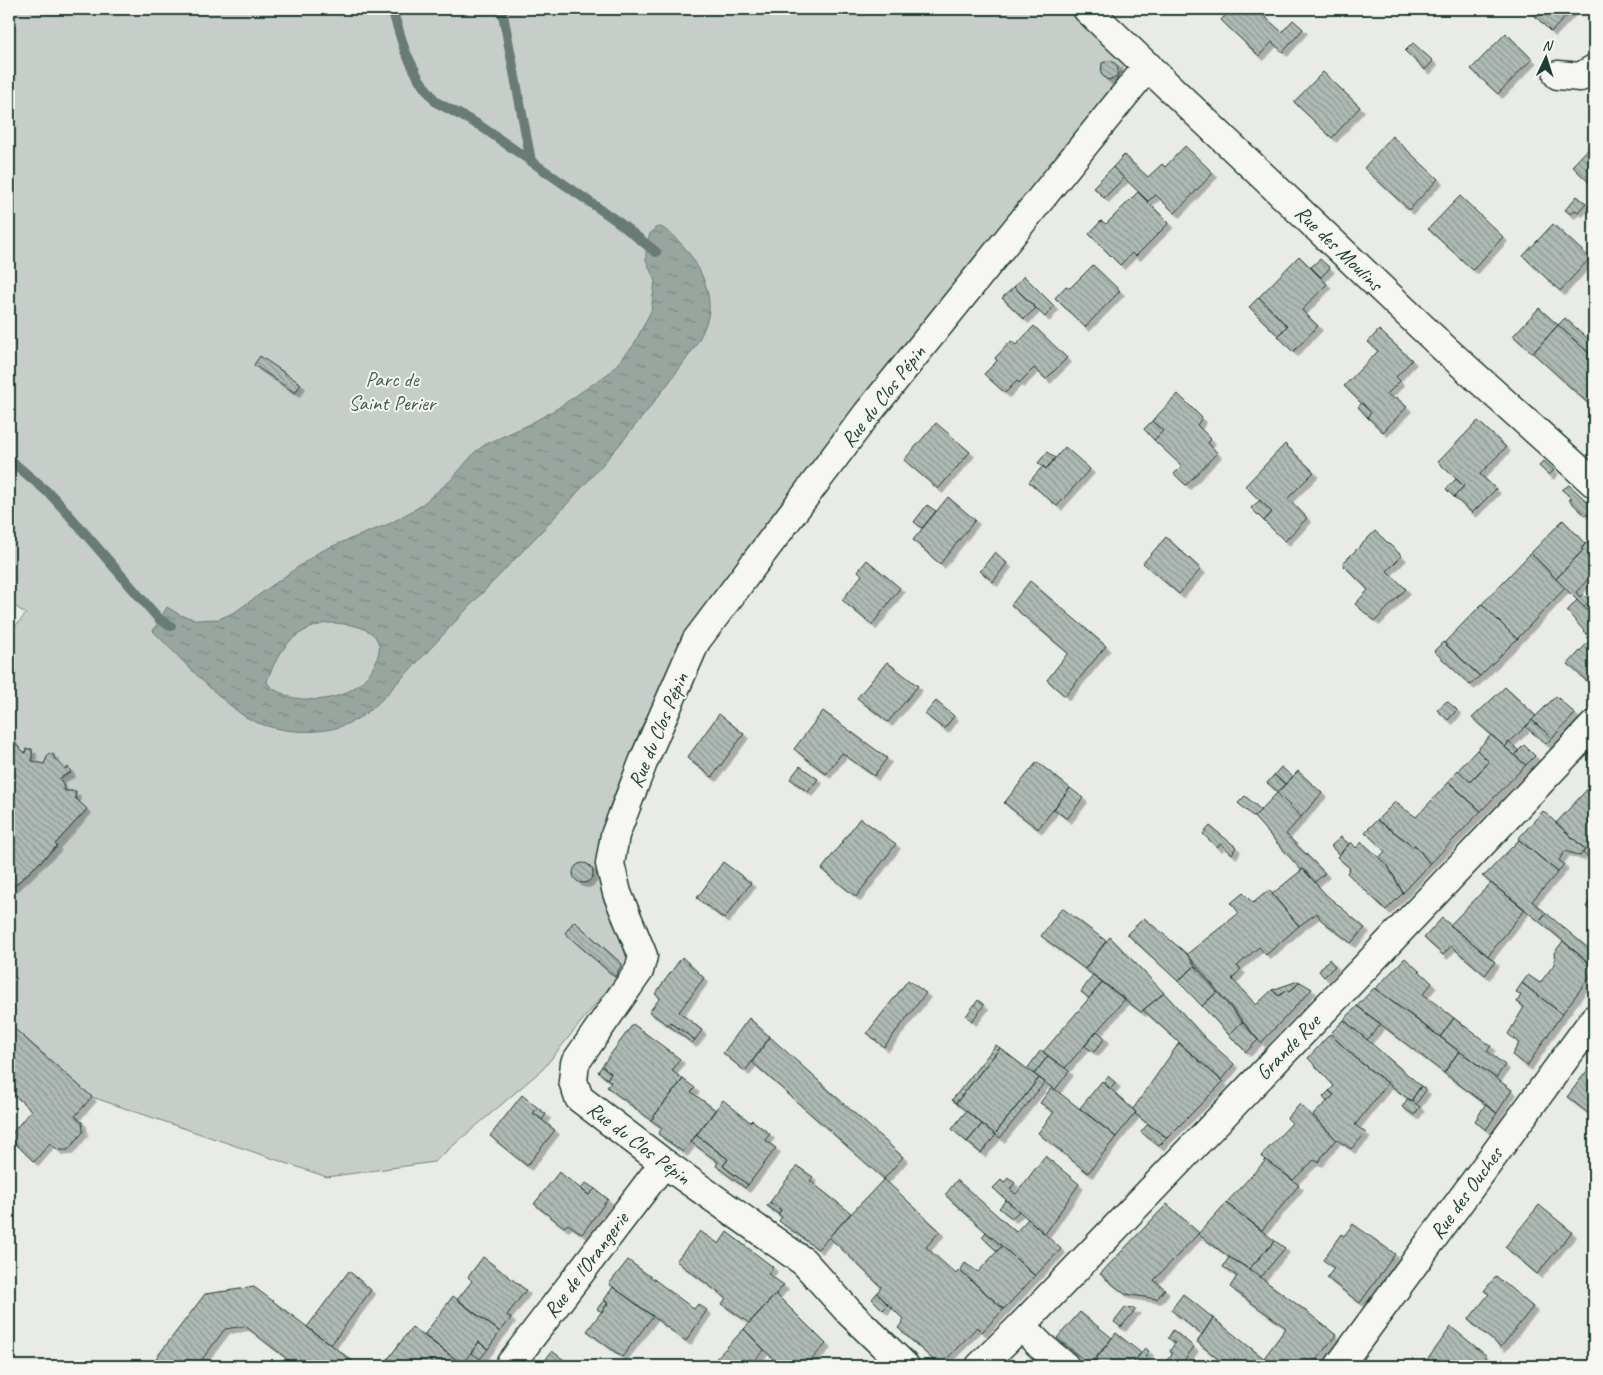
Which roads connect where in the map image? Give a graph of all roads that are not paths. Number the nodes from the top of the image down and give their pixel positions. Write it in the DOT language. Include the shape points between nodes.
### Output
graph roads {
  1 [pos="1103,14"];
  2 [pos="1148,66"];
  3 [pos="1594,68"];
  4 [pos="1558,75"];
  5 [pos="1594,484"];
  6 [pos="1594,725"];
  7 [pos="1594,1019"];
  8 [pos="664,1163"];
  9 [pos="1021,1326"];
  10 [pos="509,1366"];
  11 [pos="905,1366"];
  12 [pos="980,1366"];
  13 [pos="1065,1366"];
  14 [pos="1339,1366"];
  1 -- 2 [label="street, Rue des Moulins"];
  2 -- 5 [label="street, Rue des Moulins" via="1446,350"];
  2 -- 8 [label="street, Rue du Clos Pépin" via="867,414 696,641 615,835 610,864 617,893 643,956 639,971 575,1063 573,1080 579,1098"];
  3 -- 4 [label="street" via="1580,77"];
  6 -- 9 [label="street, Grande Rue"];
  7 -- 14 [label="street, Rue des Ouches"];
  8 -- 10 [label="street, Rue de l'Orangerie"];
  8 -- 11 [label="street, Rue du Clos Pépin" via="804,1262 849,1312"];
  9 -- 12 [label="street, Grande Rue"];
  9 -- 13 [label="street"];
}
